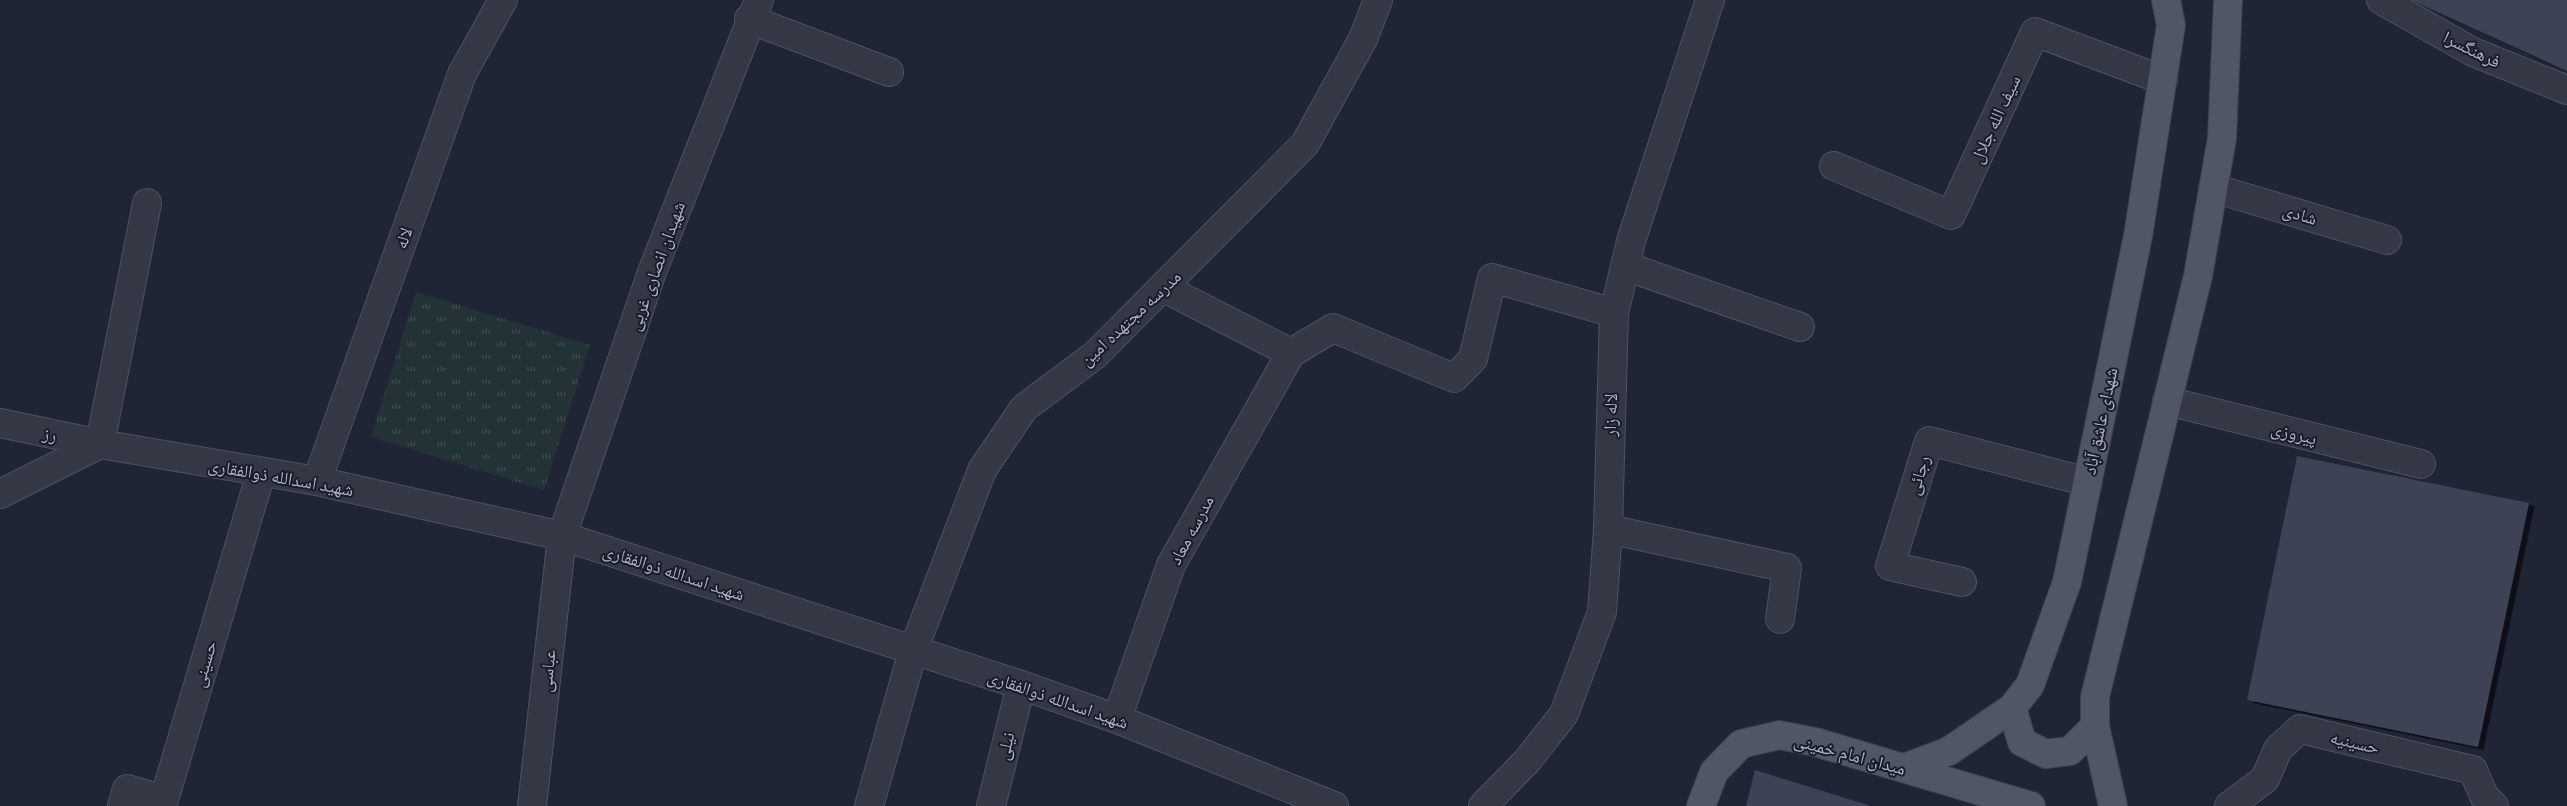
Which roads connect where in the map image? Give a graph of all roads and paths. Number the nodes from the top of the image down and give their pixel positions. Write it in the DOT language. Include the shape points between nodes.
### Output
graph roads {
  1 [pos="503,0"];
  2 [pos="1378,0"];
  3 [pos="1710,0"];
  4 [pos="2166,0"];
  5 [pos="2228,0"];
  6 [pos="2381,0"];
  7 [pos="754,10"];
  8 [pos="889,72"];
  9 [pos="2163,80"];
  10 [pos="2567,90"];
  11 [pos="1834,166"];
  12 [pos="2213,188"];
  13 [pos="148,203"];
  14 [pos="2386,240"];
  15 [pos="1625,266"];
  16 [pos="1164,288"];
  17 [pos="1614,313"];
  18 [pos="1800,327"];
  19 [pos="1291,353"];
  20 [pos="2167,402"];
  21 [pos="0,423"];
  22 [pos="100,444"];
  23 [pos="2421,464"];
  24 [pos="261,473"];
  25 [pos="317,481"];
  26 [pos="2088,482"];
  27 [pos="0,494"];
  28 [pos="1608,529"];
  29 [pos="562,536"];
  30 [pos="1962,582"];
  31 [pos="1780,619"];
  32 [pos="914,651"];
  33 [pos="1021,685"];
  34 [pos="2012,708"];
  35 [pos="1117,719"];
  36 [pos="2095,726"];
  37 [pos="1904,768"];
  38 [pos="122,806"];
  39 [pos="532,806"];
  40 [pos="869,806"];
  41 [pos="991,806"];
  42 [pos="1334,806"];
  43 [pos="1483,806"];
  44 [pos="1702,806"];
  45 [pos="2031,806"];
  46 [pos="2114,806"];
  47 [pos="2229,806"];
  48 [pos="2494,806"];
  1 -- 25 [label="street, لاله" via="462,74"];
  2 -- 16 [label="street, مدرسه مجتهده امین" via="1363,39 1305,144"];
  3 -- 15 [label="street, لاله زار"];
  4 -- 9 [label="main road, شهدای عاشق آباد" via="2171,25"];
  5 -- 12 [label="main road" via="2222,138"];
  6 -- 10 [label="street, فرهنگسرا" via="2473,52"];
  7 -- 8 [label="street"];
  7 -- 29 [label="street, شهیدان انصاری غربی" via="652,272"];
  9 -- 11 [label="street, سیف الله جلال" via="2035,32 1951,216"];
  9 -- 26 [label="main road, شهدای عاشق آباد" via="2138,236"];
  12 -- 14 [label="street, شادی"];
  12 -- 20 [label="main road" via="2198,276"];
  13 -- 22 [label="street"];
  15 -- 17 [label="street, لاله زار"];
  15 -- 18 [label="street"];
  16 -- 19 [label="street"];
  16 -- 32 [label="street, مدرسه مجتهده امین" via="1096,355 1024,408 982,470"];
  17 -- 19 [label="street" via="1492,278 1473,359 1454,378 1333,328"];
  17 -- 28 [label="street, لاله زار"];
  19 -- 35 [label="street, مدرسه معاد" via="1171,565"];
  20 -- 23 [label="street, پیروزی"];
  20 -- 36 [label="main road" via="2095,697"];
  21 -- 22 [label="street, رز"];
  22 -- 24 [label="street, شهید اسدالله ذوالفقاری"];
  22 -- 27 [label="street"];
  24 -- 25 [label="street, شهید اسدالله ذوالفقاری"];
  24 -- 38 [label="street, حسینی" via="164,800 127,789"];
  25 -- 29 [label="street, شهید اسدالله ذوالفقاری"];
  26 -- 30 [label="street, رجائی" via="1929,440 1890,566"];
  26 -- 34 [label="main road, شهدای عاشق آباد" via="2066,582 2030,685"];
  28 -- 31 [label="street" via="1787,568"];
  28 -- 43 [label="street, لاله زار" via="1602,612 1564,714 1527,761"];
  29 -- 32 [label="street, شهید اسدالله ذوالفقاری"];
  29 -- 39 [label="street, عباسی"];
  32 -- 33 [label="street, شهید اسدالله ذوالفقاری"];
  32 -- 40 [label="street, مدرسه مجتهده امین"];
  33 -- 35 [label="street, شهید اسدالله ذوالفقاری"];
  33 -- 41 [label="street, نیلی"];
  34 -- 36 [label="main road" via="2022,742 2046,754 2070,752"];
  34 -- 37 [label="main road, شهدای عاشق آباد" via="1949,751"];
  35 -- 42 [label="street, شهید اسدالله ذوالفقاری"];
  36 -- 46 [label="main road"];
  37 -- 44 [label="main road, میدان امام خمینی" via="1815,742 1778,735 1741,744 1714,772"];
  37 -- 45 [label="main road, میدان امام خمینی"];
  47 -- 48 [label="street, حسینیه" via="2265,779 2278,750 2300,729 2473,770 2484,796"];
}
